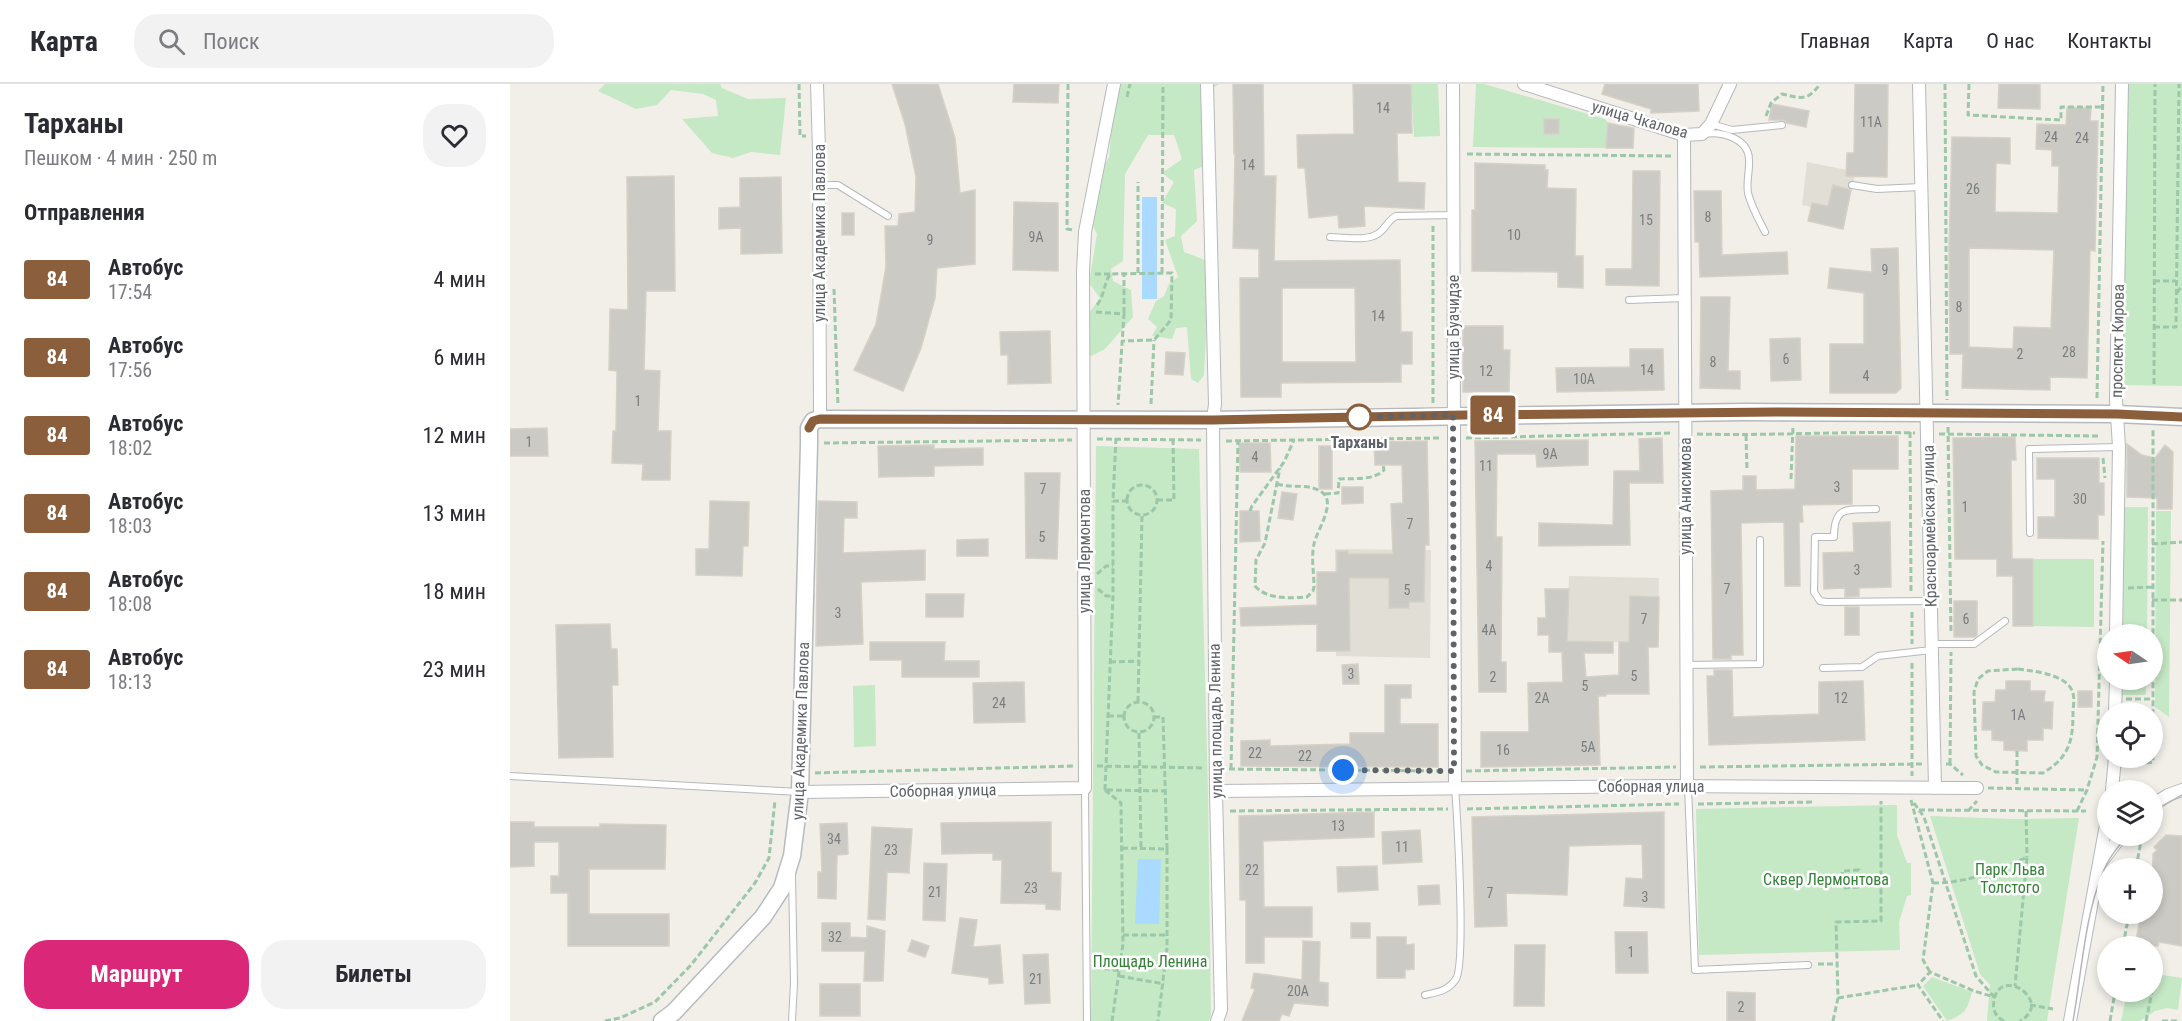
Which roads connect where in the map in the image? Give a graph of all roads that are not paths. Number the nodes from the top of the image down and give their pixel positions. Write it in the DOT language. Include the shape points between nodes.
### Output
graph roads {
  1 [pos="817,84"];
  2 [pos="1114,84"];
  3 [pos="1207,84"];
  4 [pos="1453,84"];
  5 [pos="1524,84"];
  6 [pos="1730,84"];
  7 [pos="1919,84"];
  8 [pos="2122,84"];
  9 [pos="1711,124"];
  10 [pos="1782,125"];
  11 [pos="1702,134"];
  12 [pos="1684,135"];
  13 [pos="819,185"];
  14 [pos="1852,185"];
  15 [pos="1921,187"];
  16 [pos="888,216"];
  17 [pos="1453,219"];
  18 [pos="1765,232"];
  19 [pos="1330,237"];
  20 [pos="1685,298"];
  21 [pos="1629,300"];
  22 [pos="1685,412"];
  23 [pos="1918,413"];
  24 [pos="2117,414"];
  25 [pos="1453,415"];
  26 [pos="2182,417"];
  27 [pos="1213,420"];
  28 [pos="1084,421"];
  29 [pos="813,430"];
  30 [pos="2119,447"];
  31 [pos="1876,509"];
  32 [pos="2030,533"];
  33 [pos="1760,540"];
  34 [pos="1930,601"];
  35 [pos="2005,621"];
  36 [pos="2116,624"];
  37 [pos="1931,647"];
  38 [pos="1686,664"];
  39 [pos="1823,668"];
  40 [pos="510,776"];
  41 [pos="801,784"];
  42 [pos="1688,786"];
  43 [pos="1455,787"];
  44 [pos="1085,788"];
  45 [pos="1935,788"];
  46 [pos="1977,788"];
  47 [pos="2182,790"];
  48 [pos="1216,791"];
  49 [pos="2163,798"];
  50 [pos="2101,846"];
  51 [pos="2113,846"];
  52 [pos="792,856"];
  53 [pos="2096,869"];
  54 [pos="1808,964"];
  55 [pos="1425,994"];
  56 [pos="662,1021"];
  57 [pos="792,1021"];
  58 [pos="1087,1021"];
  59 [pos="1217,1021"];
  60 [pos="2070,1021"];
  1 -- 13 [label="street, улица Академика Павлова"];
  2 -- 28 [label="street, улица Лермонтова" via="1085,232"];
  3 -- 27 [label="street"];
  4 -- 17 [label="street, улица Буачидзе"];
  5 -- 12 [label="street, улица Чкалова"];
  6 -- 9 [label="street, улица Чкалова"];
  7 -- 15 [label="street, Красноармейская улица"];
  8 -- 24 [label="street, проспект Кирова"];
  9 -- 10 [label="lane" via="1732,130"];
  9 -- 11 [label="street, улица Чкалова"];
  11 -- 12 [label="street, улица Чкалова"];
  11 -- 18 [label="lane" via="1723,133 1747,151 1748,192"];
  12 -- 20 [label="street, улица Анисимова"];
  13 -- 16 [label="lane" via="838,185"];
  13 -- 29 [label="street, улица Академика Павлова"];
  14 -- 15 [label="lane" via="1877,189"];
  15 -- 23 [label="street, Красноармейская улица"];
  17 -- 19 [label="lane" via="1396,216 1389,219 1380,233 1368,237"];
  17 -- 25 [label="street, улица Буачидзе"];
  20 -- 21 [label="lane"];
  20 -- 22 [label="street, улица Анисимова"];
  22 -- 23 [label="street"];
  22 -- 25 [label="street"];
  22 -- 38 [label="street, улица Анисимова"];
  23 -- 24 [label="street"];
  23 -- 34 [label="street, Красноармейская улица" via="1927,434"];
  24 -- 26 [label="street"];
  24 -- 30 [label="street, проспект Кирова"];
  25 -- 27 [label="street"];
  25 -- 43 [label="street, улица Буачидзе"];
  27 -- 28 [label="street"];
  27 -- 48 [label="street, улица площадь Ленина"];
  28 -- 29 [label="street"];
  28 -- 44 [label="street, улица Лермонтова"];
  29 -- 41 [label="street, улица Академика Павлова"];
  30 -- 32 [label="lane" via="2029,449"];
  30 -- 36 [label="street, проспект Кирова"];
  31 -- 34 [label="lane" via="1839,513 1834,522 1834,537 1815,537 1814,592 1820,601 1826,602"];
  33 -- 38 [label="lane" via="1760,664"];
  34 -- 37 [label="street, Красноармейская улица"];
  35 -- 37 [label="lane" via="1974,644"];
  37 -- 39 [label="lane" via="1878,656 1862,667"];
  37 -- 45 [label="street, Красноармейская улица"];
  38 -- 42 [label="street, улица Анисимова"];
  40 -- 41 [label="lane" via="776,791"];
  41 -- 44 [label="street, Соборная улица"];
  41 -- 52 [label="street, улица Академика Павлова"];
  42 -- 43 [label="street, Соборная улица"];
  42 -- 45 [label="street, Соборная улица" via="1912,794"];
  42 -- 54 [label="lane" via="1695,970"];
  43 -- 48 [label="street, Соборная улица"];
  43 -- 55 [label="lane" via="1458,977 1448,990"];
  44 -- 58 [label="lane, улица Лермонтова"];
  45 -- 46 [label="street, Соборная улица"];
  47 -- 49 [label="street"];
  48 -- 59 [label="street, улица площадь Ленина" via="1221,1010"];
  50 -- 53 [label="street"];
  51 -- 53 [label="street"];
  52 -- 56 [label="street, улица Академика Павлова" via="782,888 763,917"];
  52 -- 57 [label="lane"];
  53 -- 60 [label="street"];
}
